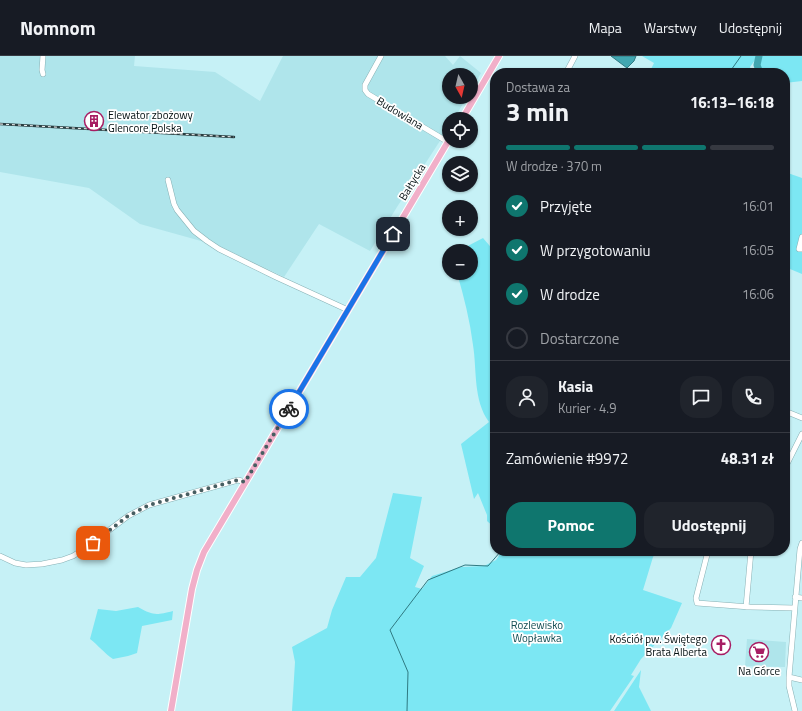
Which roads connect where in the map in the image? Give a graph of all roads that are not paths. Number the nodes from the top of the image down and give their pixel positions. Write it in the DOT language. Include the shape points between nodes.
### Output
graph roads {
  1 [pos="43,56"];
  2 [pos="381,56"];
  3 [pos="499,56"];
  4 [pos="574,56"];
  5 [pos="492,68"];
  6 [pos="568,68"];
  7 [pos="490,71"];
  8 [pos="43,74"];
  9 [pos="466,112"];
  10 [pos="442,137"];
  11 [pos="444,148"];
  12 [pos="168,180"];
  13 [pos="802,237"];
  14 [pos="802,249"];
  15 [pos="348,310"];
  16 [pos="790,413"];
  17 [pos="802,418"];
  18 [pos="802,434"];
  19 [pos="790,458"];
  20 [pos="245,482"];
  21 [pos="802,544"];
  22 [pos="0,556"];
  23 [pos="707,556"];
  24 [pos="751,556"];
  25 [pos="795,597"];
  26 [pos="802,598"];
  27 [pos="746,607"];
  28 [pos="794,608"];
  29 [pos="789,678"];
  30 [pos="802,680"];
  31 [pos="170,711"];
  32 [pos="795,711"];
  1 -- 8 [label="street"];
  2 -- 10 [label="street, Budowlana" via="365,90"];
  3 -- 5 [label="main road"];
  4 -- 6 [label="street"];
  7 -- 9 [label="main road"];
  11 -- 15 [label="main road, Bałtycka"];
  12 -- 15 [label="street" via="177,210 194,231 207,241 276,277"];
  13 -- 14 [label="street" via="799,249"];
  15 -- 20 [label="main road, Bałtycka"];
  16 -- 17 [label="street"];
  18 -- 19 [label="street"];
  20 -- 22 [label="street" via="238,480 149,505 128,516 84,550 62,560 26,565"];
  20 -- 31 [label="main road, Bałtycka" via="204,552 197,570"];
  21 -- 25 [label="street"];
  23 -- 27 [label="street" via="697,603"];
  24 -- 27 [label="street"];
  25 -- 26 [label="street"];
  25 -- 28 [label="street"];
  27 -- 28 [label="street"];
  28 -- 29 [label="street"];
  29 -- 30 [label="street"];
  29 -- 32 [label="street"];
}
